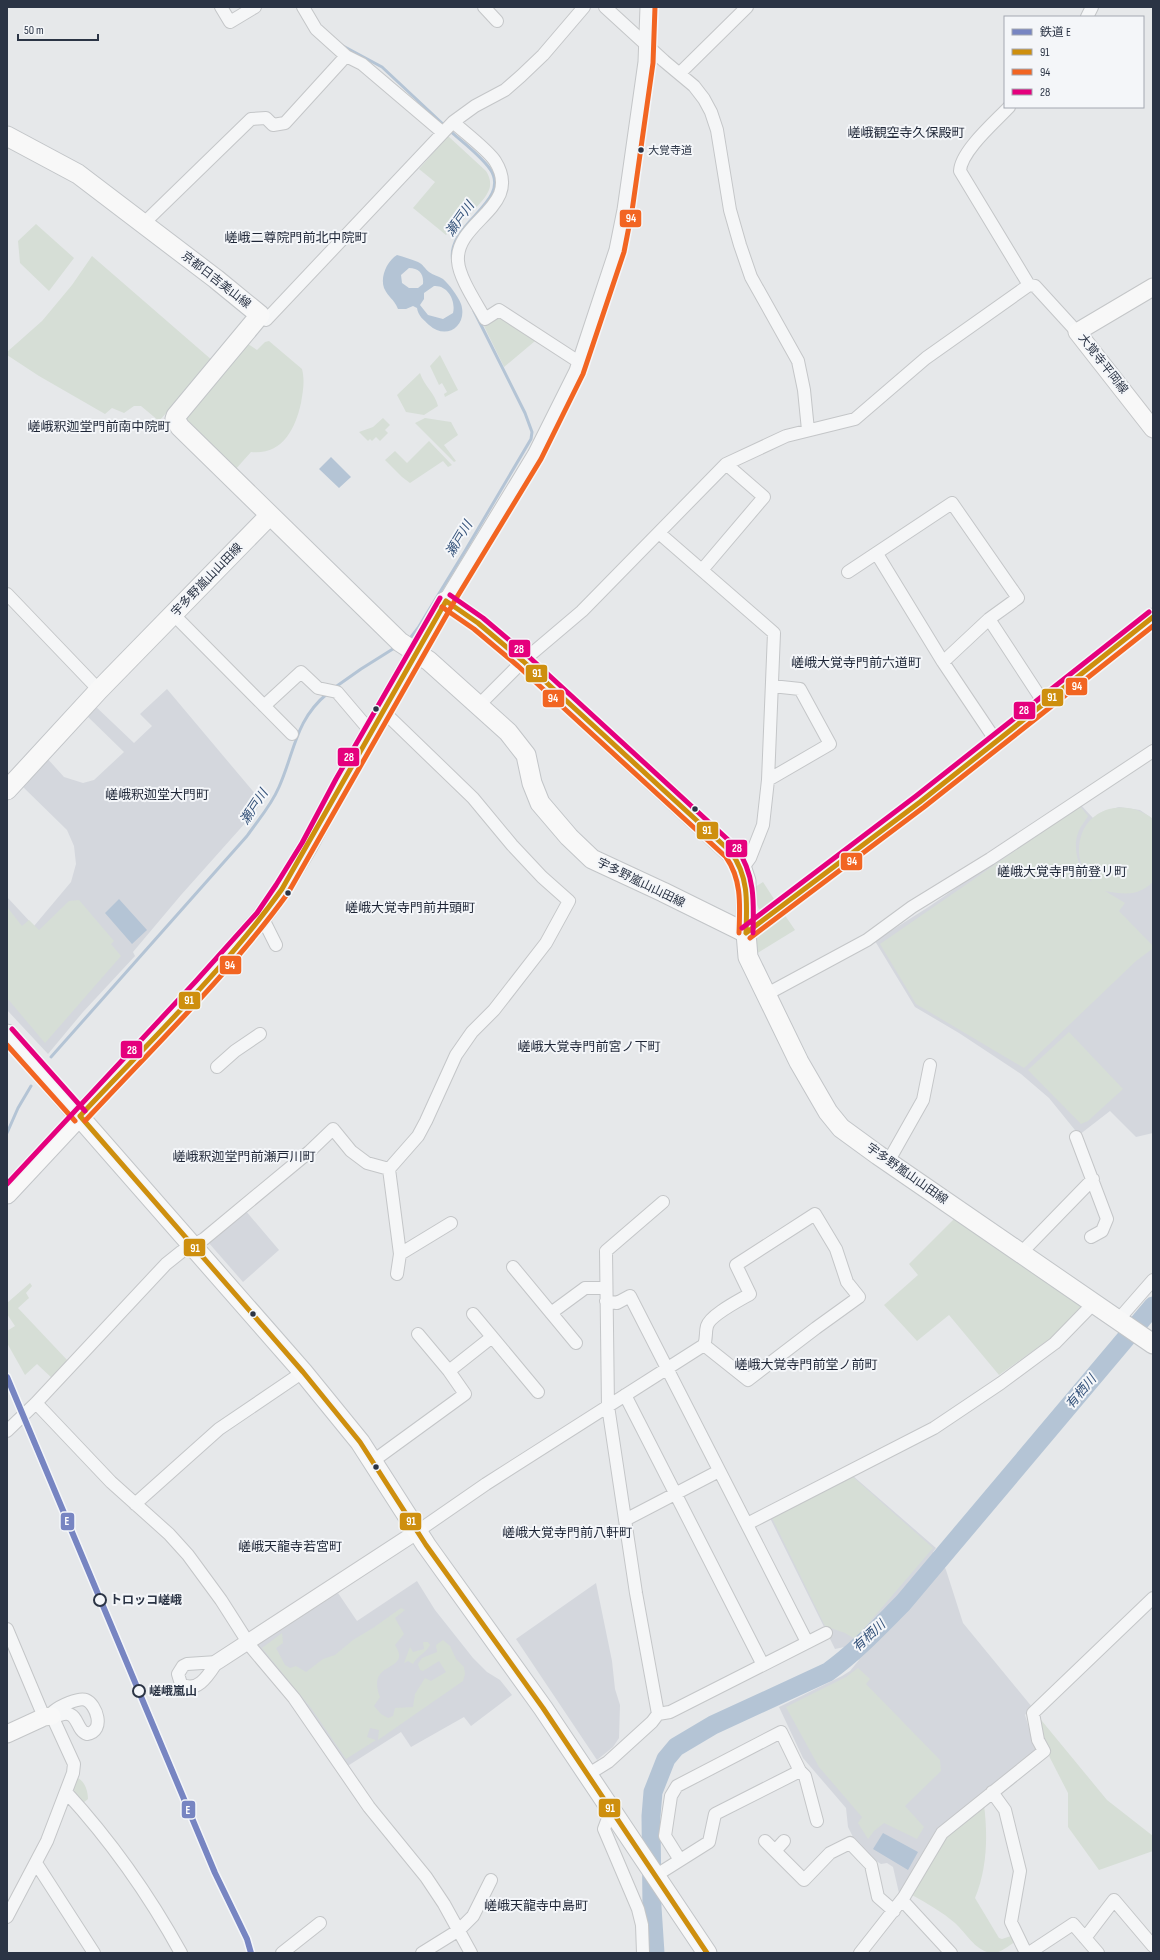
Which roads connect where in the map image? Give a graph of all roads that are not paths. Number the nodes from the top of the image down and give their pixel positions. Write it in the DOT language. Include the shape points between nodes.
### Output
graph roads {
  1 [pos="221,7"];
  2 [pos="256,7"];
  3 [pos="302,7"];
  4 [pos="484,7"];
  5 [pos="584,7"];
  6 [pos="605,7"];
  7 [pos="648,7"];
  8 [pos="747,7"];
  9 [pos="1092,7"];
  10 [pos="1088,16"];
  11 [pos="497,21"];
  12 [pos="647,45"];
  13 [pos="346,56"];
  14 [pos="680,73"];
  15 [pos="1008,108"];
  16 [pos="447,127"];
  17 [pos="7,136"];
  18 [pos="143,224"];
  19 [pos="1029,285"];
  20 [pos="1153,287"];
  21 [pos="260,315"];
  22 [pos="1077,332"];
  23 [pos="579,362"];
  24 [pos="1153,429"];
  25 [pos="808,430"];
  26 [pos="726,464"];
  27 [pos="269,516"];
  28 [pos="659,533"];
  29 [pos="877,554"];
  30 [pos="702,570"];
  31 [pos="848,572"];
  32 [pos="7,594"];
  33 [pos="446,601"];
  34 [pos="174,615"];
  35 [pos="1153,617"];
  36 [pos="989,619"];
  37 [pos="408,647"];
  38 [pos="523,661"];
  39 [pos="943,662"];
  40 [pos="772,686"];
  41 [pos="99,690"];
  42 [pos="1044,703"];
  43 [pos="479,705"];
  44 [pos="264,706"];
  45 [pos="383,711"];
  46 [pos="371,732"];
  47 [pos="292,734"];
  48 [pos="996,741"];
  49 [pos="1153,751"];
  50 [pos="768,780"];
  51 [pos="9,783"];
  52 [pos="742,869"];
  53 [pos="262,917"];
  54 [pos="746,933"];
  55 [pos="276,945"];
  56 [pos="767,994"];
  57 [pos="7,1034"];
  58 [pos="260,1034"];
  59 [pos="930,1065"];
  60 [pos="217,1067"];
  61 [pos="80,1116"];
  62 [pos="1076,1137"];
  63 [pos="888,1162"];
  64 [pos="389,1169"];
  65 [pos="1093,1179"];
  66 [pos="7,1194"];
  67 [pos="663,1202"];
  68 [pos="451,1223"];
  69 [pos="1091,1237"];
  70 [pos="192,1246"];
  71 [pos="1021,1253"];
  72 [pos="400,1254"];
  73 [pos="513,1267"];
  74 [pos="398,1274"];
  75 [pos="1153,1280"];
  76 [pos="606,1288"];
  77 [pos="606,1301"];
  78 [pos="1093,1304"];
  79 [pos="551,1313"];
  80 [pos="473,1314"];
  81 [pos="1127,1326"];
  82 [pos="418,1334"];
  83 [pos="492,1337"];
  84 [pos="576,1343"];
  85 [pos="1153,1344"];
  86 [pos="704,1345"];
  87 [pos="667,1368"];
  88 [pos="449,1371"];
  89 [pos="303,1372"];
  90 [pos="538,1392"];
  91 [pos="625,1395"];
  92 [pos="36,1403"];
  93 [pos="608,1406"];
  94 [pos="7,1431"];
  95 [pos="373,1461"];
  96 [pos="719,1471"];
  97 [pos="675,1494"];
  98 [pos="135,1504"];
  99 [pos="625,1520"];
  100 [pos="746,1524"];
  101 [pos="418,1531"];
  102 [pos="1153,1598"];
  103 [pos="7,1629"];
  104 [pos="826,1632"];
  105 [pos="247,1642"];
  106 [pos="807,1642"];
  107 [pos="217,1662"];
  108 [pos="763,1665"];
  109 [pos="658,1714"];
  110 [pos="48,1716"];
  111 [pos="7,1734"];
  112 [pos="800,1771"];
  113 [pos="587,1775"];
  114 [pos="66,1792"];
  115 [pos="992,1792"];
  116 [pos="611,1810"];
  117 [pos="816,1820"];
  118 [pos="765,1841"];
  119 [pos="784,1841"];
  120 [pos="775,1851"];
  121 [pos="680,1860"];
  122 [pos="36,1863"];
  123 [pos="656,1874"];
  124 [pos="491,1880"];
  125 [pos="902,1900"];
  126 [pos="894,1911"];
  127 [pos="7,1917"];
  128 [pos="320,1923"];
  129 [pos="459,1930"];
  130 [pos="1085,1938"];
  131 [pos="1153,1946"];
  132 [pos="1031,1952"];
  133 [pos="94,1953"];
  134 [pos="181,1953"];
  135 [pos="282,1953"];
  136 [pos="422,1953"];
  137 [pos="471,1953"];
  138 [pos="643,1953"];
  139 [pos="707,1953"];
  140 [pos="860,1953"];
  141 [pos="951,1953"];
  142 [pos="1098,1953"];
  1 -- 2 [label="street" via="230,22"];
  3 -- 13 [label="street" via="316,29"];
  4 -- 11 [label="street"];
  5 -- 16 [label="street" via="543,55 521,76 505,90 475,106"];
  6 -- 12 [label="street"];
  7 -- 12 [label="street"];
  8 -- 14 [label="street"];
  9 -- 10 [label="street"];
  12 -- 14 [label="street"];
  12 -- 23 [label="street" via="617,250"];
  13 -- 16 [label="street" via="362,64"];
  13 -- 18 [label="street" via="285,123 273,125 266,118 251,119"];
  14 -- 25 [label="street" via="704,99 717,130 734,224 751,277 798,361"];
  15 -- 19 [label="street" via="971,149 961,164 960,171"];
  16 -- 21 [label="street" via="266,320"];
  16 -- 23 [label="street" via="495,160 501,173 503,188 500,197 464,240 458,256 462,273 485,319 499,310"];
  17 -- 18 [label="main road, 京都日吉美山線" via="78,174"];
  18 -- 21 [label="main road, 京都日吉美山線"];
  19 -- 22 [label="street" via="1036,286"];
  19 -- 25 [label="street" via="926,358 855,419"];
  20 -- 22 [label="main road, 大覚寺平岡線"];
  21 -- 27 [label="main road, 京都日吉美山線" via="175,419 184,432"];
  22 -- 24 [label="main road, 大覚寺平岡線"];
  23 -- 33 [label="street" via="577,371 535,455"];
  25 -- 26 [label="street" via="786,436"];
  26 -- 28 [label="street"];
  26 -- 30 [label="street" via="764,497"];
  27 -- 34 [label="main road, 宇多野嵐山山田線"];
  27 -- 37 [label="main road, 宇多野嵐山山田線"];
  28 -- 30 [label="street"];
  28 -- 38 [label="street" via="582,611"];
  29 -- 31 [label="street"];
  29 -- 36 [label="street" via="952,503 1018,598"];
  29 -- 39 [label="street"];
  30 -- 40 [label="street" via="774,633"];
  32 -- 41 [label="street"];
  33 -- 37 [label="main road"];
  33 -- 38 [label="main road, 宇多野嵐山山田線" via="478,623"];
  34 -- 41 [label="main road, 宇多野嵐山山田線"];
  34 -- 44 [label="street"];
  35 -- 42 [label="main road"];
  36 -- 39 [label="street"];
  36 -- 42 [label="street"];
  37 -- 43 [label="main road, 宇多野嵐山山田線" via="429,661"];
  37 -- 45 [label="main road"];
  38 -- 43 [label="street"];
  38 -- 52 [label="main road, 宇多野嵐山山田線" via="724,846"];
  39 -- 48 [label="street"];
  40 -- 50 [label="street"];
  40 -- 50 [label="street" via="800,689 830,744"];
  41 -- 51 [label="main road, 宇多野嵐山山田線"];
  42 -- 48 [label="main road"];
  43 -- 54 [label="main road, 宇多野嵐山山田線" via="508,732 526,755 532,783 540,803 569,838 592,859"];
  44 -- 46 [label="street" via="301,672 318,688 332,690"];
  44 -- 47 [label="street"];
  45 -- 46 [label="main road"];
  45 -- 64 [label="street" via="473,798 542,877 569,900 546,942 456,1055 418,1136"];
  46 -- 53 [label="main road" via="308,846"];
  48 -- 54 [label="main road"];
  49 -- 56 [label="street" via="912,907 867,940"];
  50 -- 52 [label="street" via="763,826 750,858"];
  52 -- 54 [label="main road, 宇多野嵐山山田線" via="747,892"];
  53 -- 55 [label="street"];
  53 -- 61 [label="main road"];
  54 -- 56 [label="main road, 宇多野嵐山山田線" via="748,957"];
  56 -- 63 [label="main road, 宇多野嵐山山田線" via="799,1062 828,1112 842,1128"];
  57 -- 61 [label="main road"];
  58 -- 60 [label="street"];
  59 -- 63 [label="street" via="923,1100"];
  61 -- 66 [label="main road"];
  61 -- 70 [label="main road"];
  62 -- 65 [label="street"];
  63 -- 71 [label="main road, 宇多野嵐山山田線"];
  64 -- 70 [label="street" via="367,1163 351,1151 333,1130 204,1239"];
  64 -- 72 [label="street"];
  65 -- 69 [label="street" via="1107,1219 1102,1231"];
  65 -- 71 [label="street"];
  67 -- 76 [label="street" via="606,1251"];
  68 -- 72 [label="street"];
  70 -- 89 [label="main road"];
  70 -- 92 [label="street" via="166,1264"];
  71 -- 78 [label="main road, 宇多野嵐山山田線"];
  72 -- 74 [label="street"];
  73 -- 79 [label="street"];
  75 -- 81 [label="street"];
  76 -- 77 [label="street"];
  76 -- 79 [label="street" via="585,1288"];
  77 -- 87 [label="street" via="617,1303 630,1296"];
  77 -- 93 [label="street"];
  78 -- 81 [label="main road, 宇多野嵐山山田線"];
  78 -- 100 [label="street" via="1055,1343 934,1428"];
  79 -- 84 [label="street"];
  80 -- 83 [label="street"];
  81 -- 85 [label="main road, 宇多野嵐山山田線"];
  82 -- 88 [label="street"];
  83 -- 88 [label="street"];
  83 -- 90 [label="street"];
  86 -- 86 [label="street" via="707,1325 712,1318 750,1294 736,1265 815,1214 836,1249 847,1282 859,1297 748,1380"];
  86 -- 87 [label="street"];
  87 -- 91 [label="street"];
  87 -- 96 [label="street"];
  88 -- 95 [label="street" via="465,1394"];
  89 -- 95 [label="main road"];
  89 -- 98 [label="street" via="220,1429"];
  91 -- 93 [label="street"];
  91 -- 97 [label="street"];
  92 -- 94 [label="street"];
  92 -- 98 [label="street"];
  93 -- 99 [label="street"];
  93 -- 101 [label="street"];
  95 -- 101 [label="main road"];
  96 -- 97 [label="street"];
  96 -- 100 [label="street"];
  97 -- 99 [label="street"];
  97 -- 108 [label="street"];
  98 -- 105 [label="street" via="188,1555 221,1600"];
  99 -- 109 [label="street"];
  100 -- 106 [label="street"];
  101 -- 105 [label="street"];
  101 -- 113 [label="main road"];
  102 -- 115 [label="street" via="1033,1713 1038,1740 1044,1751"];
  103 -- 110 [label="street"];
  104 -- 106 [label="street"];
  105 -- 107 [label="street"];
  105 -- 129 [label="street" via="294,1698 369,1807 426,1877"];
  106 -- 108 [label="street"];
  108 -- 109 [label="street" via="670,1712"];
  109 -- 113 [label="street" via="608,1762"];
  110 -- 111 [label="main road"];
  110 -- 114 [label="street" via="74,1764"];
  112 -- 117 [label="street" via="805,1776"];
  112 -- 121 [label="street" via="715,1814 709,1842"];
  112 -- 121 [label="street" via="781,1732 677,1786 671,1796 665,1836"];
  113 -- 116 [label="main road"];
  114 -- 122 [label="street"];
  114 -- 134 [label="street" via="114,1848 167,1927"];
  115 -- 125 [label="street" via="942,1832"];
  115 -- 132 [label="street" via="1005,1810 1020,1871 1011,1922"];
  116 -- 123 [label="main road"];
  116 -- 138 [label="street" via="604,1828 638,1909 642,1925"];
  118 -- 120 [label="street"];
  119 -- 120 [label="street"];
  120 -- 126 [label="street" via="804,1880 830,1853 850,1843 871,1865 878,1896"];
  121 -- 123 [label="street"];
  122 -- 127 [label="street"];
  122 -- 133 [label="street"];
  123 -- 139 [label="main road"];
  124 -- 129 [label="street" via="473,1916"];
  125 -- 126 [label="street"];
  125 -- 141 [label="street"];
  126 -- 140 [label="street"];
  128 -- 135 [label="street"];
  129 -- 136 [label="street"];
  129 -- 137 [label="street"];
  130 -- 131 [label="street" via="1114,1900"];
  130 -- 132 [label="street" via="1073,1924"];
  130 -- 142 [label="street"];
}
